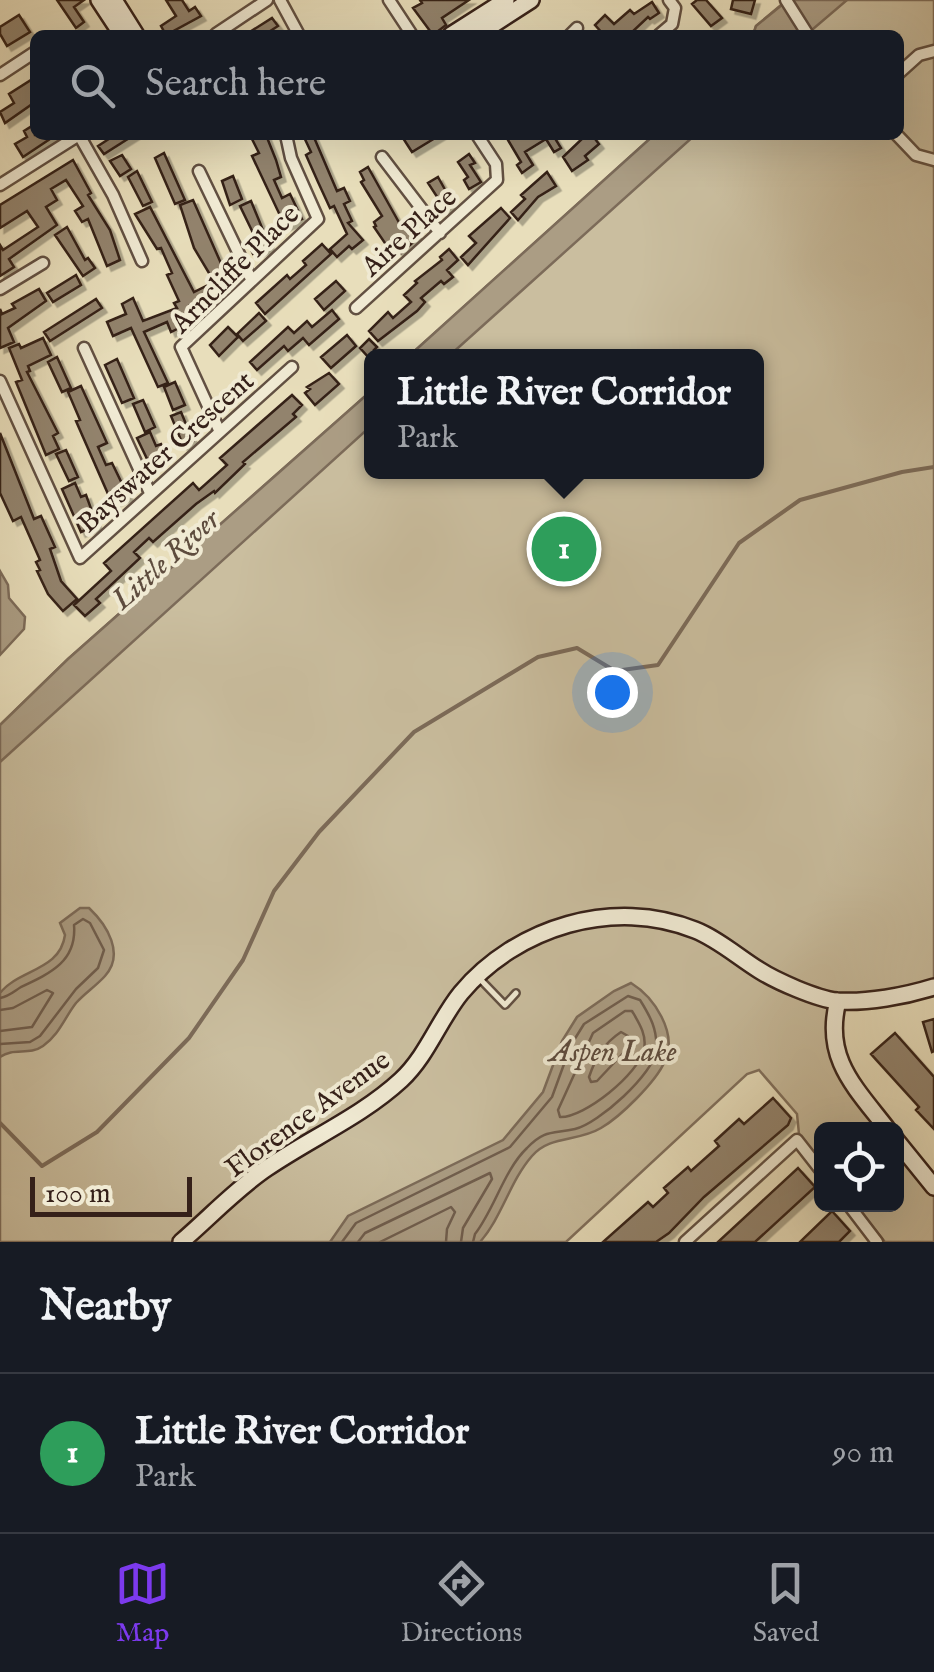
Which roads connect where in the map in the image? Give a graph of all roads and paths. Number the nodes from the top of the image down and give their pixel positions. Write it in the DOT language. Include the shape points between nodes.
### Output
graph roads {
  1 [pos="98,0"];
  2 [pos="114,0"];
  3 [pos="267,0"];
  4 [pos="280,0"];
  5 [pos="389,0"];
  6 [pos="506,0"];
  7 [pos="531,0"];
  8 [pos="669,0"];
  9 [pos="788,3"];
  10 [pos="119,30"];
  11 [pos="133,30"];
  12 [pos="222,30"];
  13 [pos="296,30"];
  14 [pos="409,30"];
  15 [pos="460,30"];
  16 [pos="485,30"];
  17 [pos="665,30"];
  18 [pos="805,30"];
  19 [pos="934,50"];
  20 [pos="30,55"];
  21 [pos="904,68"];
  22 [pos="0,75"];
  23 [pos="71,140"];
  24 [pos="82,140"];
  25 [pos="287,140"];
  26 [pos="481,140"];
  27 [pos="902,140"];
  28 [pos="382,157"];
  29 [pos="934,160"];
  30 [pos="200,171"];
  31 [pos="0,185"];
  32 [pos="440,233"];
  33 [pos="142,260"];
  34 [pos="43,263"];
  35 [pos="251,279"];
  36 [pos="0,289"];
  37 [pos="356,308"];
  38 [pos="84,348"];
  39 [pos="292,367"];
  40 [pos="0,381"];
  41 [pos="219,430"];
  42 [pos="150,493"];
  43 [pos="476,976"];
  44 [pos="934,987"];
  45 [pos="516,993"];
  46 [pos="838,1001"];
  47 [pos="882,1122"];
  48 [pos="904,1150"];
  49 [pos="814,1162"];
  50 [pos="934,1188"];
  51 [pos="854,1212"];
  52 [pos="181,1242"];
  53 [pos="685,1242"];
  54 [pos="876,1242"];
  1 -- 10 [label="street"];
  2 -- 11 [label="street"];
  3 -- 12 [label="street"];
  4 -- 13 [label="street"];
  5 -- 14 [label="street"];
  6 -- 15 [label="street"];
  7 -- 16 [label="street"];
  8 -- 17 [label="street" via="675,8"];
  9 -- 18 [label="street"];
  19 -- 21 [label="street"];
  20 -- 22 [label="street"];
  23 -- 31 [label="street"];
  24 -- 33 [label="street"];
  25 -- 35 [label="street, Arncliffe Place" via="318,219"];
  26 -- 32 [label="street, Aire Place" via="497,180"];
  27 -- 29 [label="street" via="916,155"];
  28 -- 32 [label="street"];
  30 -- 35 [label="street"];
  32 -- 37 [label="street, Aire Place"];
  34 -- 36 [label="street"];
  35 -- 41 [label="street, Arncliffe Place" via="181,347"];
  38 -- 42 [label="street"];
  39 -- 41 [label="street, Bayswater Crescent"];
  40 -- 42 [label="street, Bayswater Crescent" via="80,558"];
  41 -- 42 [label="street, Bayswater Crescent"];
  43 -- 45 [label="lane" via="506,1005"];
  43 -- 46 [label="street, Florence Avenue" via="538,933 636,916 695,930 764,974"];
  43 -- 52 [label="street, Florence Avenue" via="403,1078 264,1170"];
  44 -- 46 [label="street, Florence Avenue"];
  46 -- 47 [label="street" via="831,1030 845,1074"];
  48 -- 50 [label="street"];
  49 -- 53 [label="street" via="797,1140"];
  51 -- 54 [label="street"];
}
